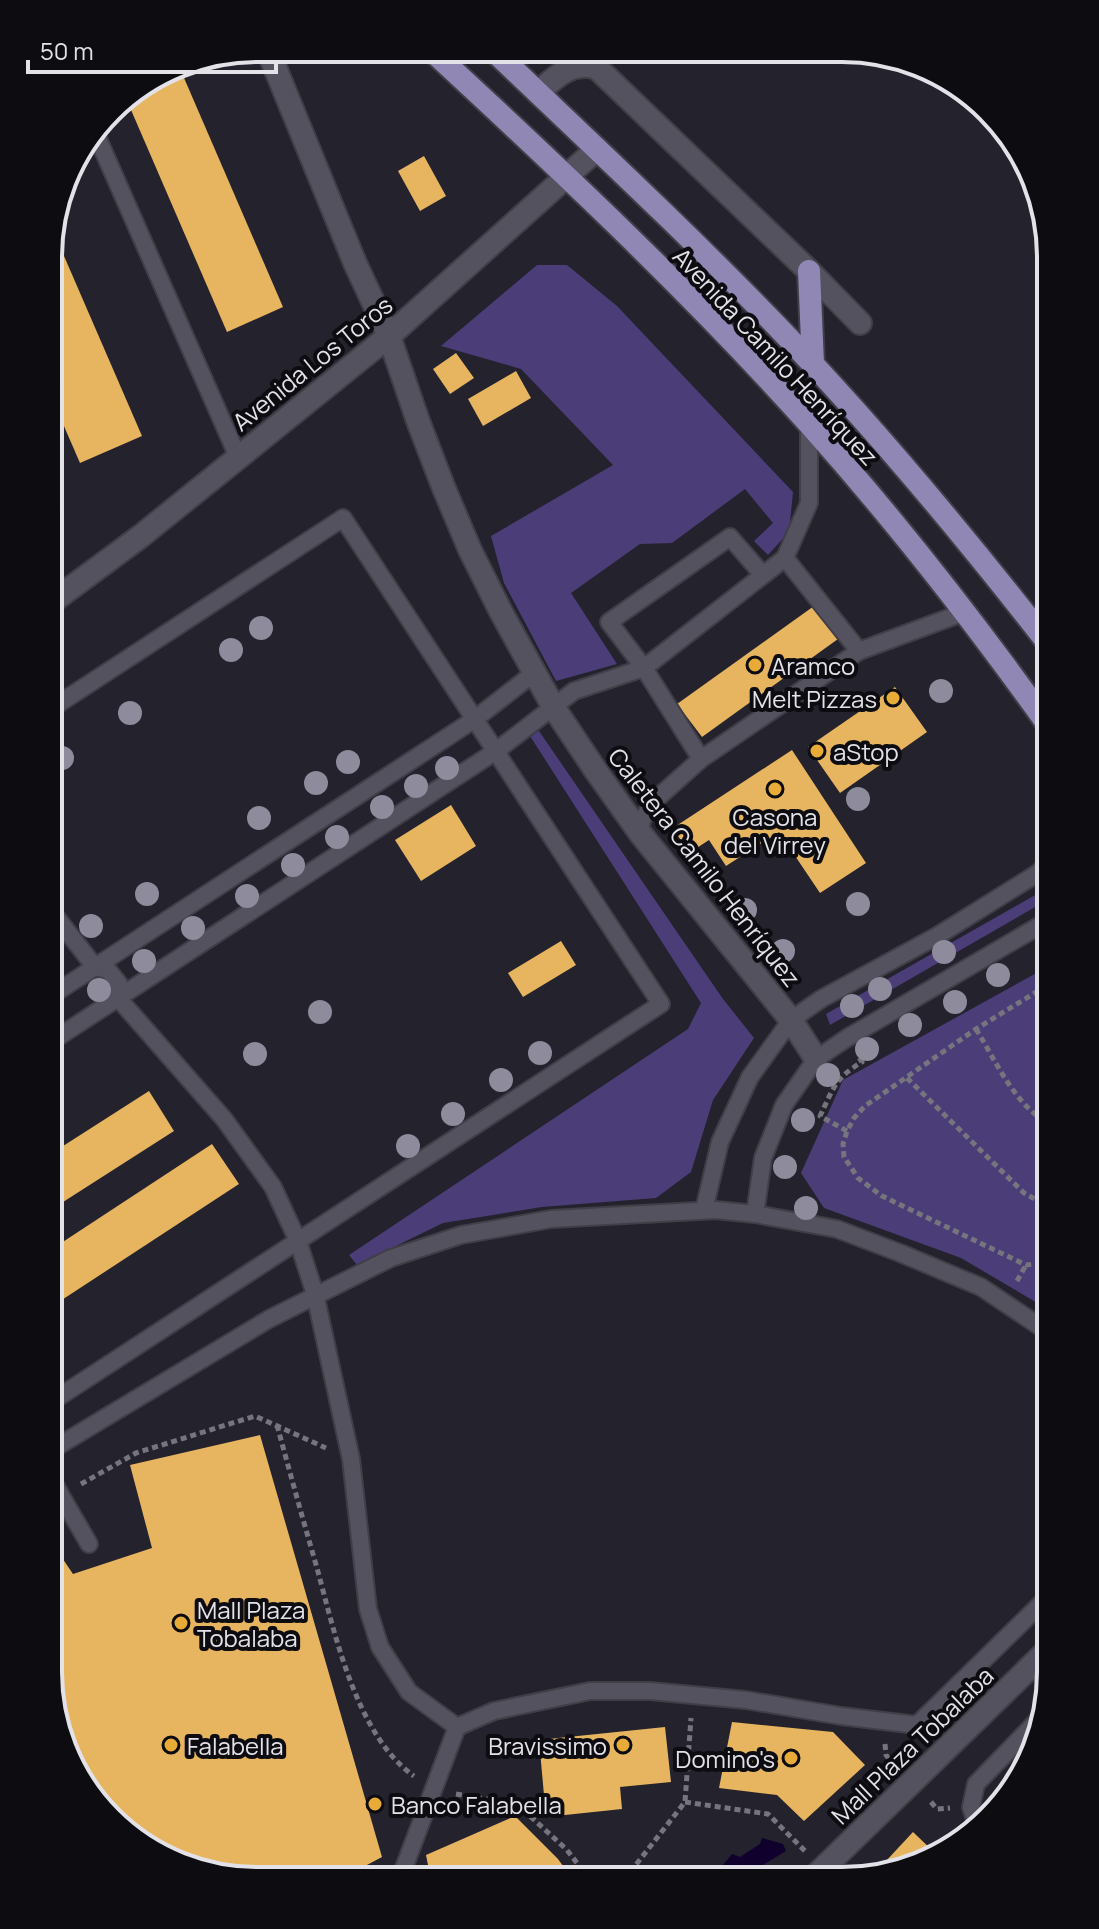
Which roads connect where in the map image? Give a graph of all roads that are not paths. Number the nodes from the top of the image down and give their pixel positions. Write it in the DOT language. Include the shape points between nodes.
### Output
graph roads {
  1 [pos="273,62"];
  2 [pos="444,62"];
  3 [pos="506,62"];
  4 [pos="538,93"];
  5 [pos="99,142"];
  6 [pos="597,149"];
  7 [pos="566,177"];
  8 [pos="809,271"];
  9 [pos="860,323"];
  10 [pos="389,336"];
  11 [pos="813,364"];
  12 [pos="809,424"];
  13 [pos="238,457"];
  14 [pos="785,558"];
  15 [pos="763,575"];
  16 [pos="62,594"];
  17 [pos="965,612"];
  18 [pos="1037,629"];
  19 [pos="859,651"];
  20 [pos="644,668"];
  21 [pos="534,673"];
  22 [pos="62,702"];
  23 [pos="554,708"];
  24 [pos="1037,710"];
  25 [pos="475,719"];
  26 [pos="496,751"];
  27 [pos="701,759"];
  28 [pos="640,833"];
  29 [pos="1037,874"];
  30 [pos="62,925"];
  31 [pos="1037,927"];
  32 [pos="95,967"];
  33 [pos="62,989"];
  34 [pos="118,998"];
  35 [pos="791,1020"];
  36 [pos="62,1035"];
  37 [pos="816,1059"];
  38 [pos="704,1210"];
  39 [pos="755,1214"];
  40 [pos="298,1241"];
  41 [pos="315,1294"];
  42 [pos="1037,1325"];
  43 [pos="62,1395"];
  44 [pos="62,1444"];
  45 [pos="62,1497"];
  46 [pos="89,1544"];
  47 [pos="1037,1608"];
  48 [pos="1037,1661"];
  49 [pos="457,1727"];
  50 [pos="1028,1730"];
  51 [pos="974,1816"];
  52 [pos="404,1867"];
  53 [pos="825,1867"];
  1 -- 10 [label="street, Caletera Camilo Henríquez"];
  2 -- 7 [label="main road, Avenida Camilo Henríquez"];
  3 -- 4 [label="main road, Avenida Camilo Henríquez"];
  4 -- 6 [label="main road, Avenida Camilo Henríquez"];
  4 -- 8 [label="street" via="575,66 597,68"];
  5 -- 13 [label="lane"];
  6 -- 7 [label="street, Avenida Los Toros"];
  6 -- 11 [label="main road, Avenida Camilo Henríquez"];
  7 -- 10 [label="street, Avenida Los Toros"];
  7 -- 12 [label="main road, Avenida Camilo Henríquez"];
  8 -- 9 [label="street"];
  8 -- 11 [label="main road"];
  10 -- 13 [label="street, Avenida Los Toros"];
  10 -- 21 [label="street, Caletera Camilo Henríquez" via="470,550"];
  11 -- 18 [label="main road, Avenida Camilo Henríquez"];
  12 -- 14 [label="lane" via="809,503"];
  12 -- 17 [label="main road, Avenida Camilo Henríquez"];
  13 -- 16 [label="street, Avenida Los Toros"];
  14 -- 15 [label="lane"];
  14 -- 19 [label="lane"];
  15 -- 20 [label="lane"];
  15 -- 20 [label="lane" via="730,537 609,622"];
  17 -- 19 [label="lane"];
  17 -- 24 [label="main road, Avenida Camilo Henríquez"];
  19 -- 27 [label="lane"];
  20 -- 23 [label="lane" via="574,691"];
  20 -- 27 [label="lane"];
  21 -- 23 [label="street, Caletera Camilo Henríquez"];
  21 -- 25 [label="lane"];
  22 -- 25 [label="lane" via="343,518"];
  23 -- 26 [label="lane"];
  23 -- 28 [label="street, Caletera Camilo Henríquez"];
  25 -- 26 [label="lane"];
  25 -- 32 [label="lane"];
  26 -- 34 [label="lane"];
  26 -- 40 [label="lane" via="661,1004"];
  27 -- 28 [label="lane" via="654,801"];
  28 -- 35 [label="street, Caletera Camilo Henríquez"];
  29 -- 35 [label="lane"];
  30 -- 32 [label="lane"];
  31 -- 37 [label="lane"];
  32 -- 33 [label="lane"];
  32 -- 34 [label="lane" via="108,970 119,984"];
  34 -- 36 [label="lane"];
  34 -- 40 [label="lane" via="224,1119 273,1187"];
  35 -- 37 [label="street, Caletera Camilo Henríquez"];
  35 -- 38 [label="lane" via="750,1077 720,1142"];
  37 -- 39 [label="lane" via="784,1105 763,1158"];
  38 -- 39 [label="lane"];
  38 -- 41 [label="lane" via="551,1219 461,1235 391,1258"];
  39 -- 42 [label="lane" via="837,1229 900,1253 981,1287"];
  40 -- 41 [label="lane"];
  40 -- 43 [label="lane"];
  41 -- 44 [label="lane"];
  41 -- 49 [label="lane" via="351,1459 368,1609 380,1647 409,1692"];
  45 -- 46 [label="lane"];
  47 -- 49 [label="lane" via="917,1725 746,1700 590,1691 494,1711"];
  48 -- 53 [label="street, Mall Plaza Tobalaba"];
  49 -- 52 [label="lane"];
  50 -- 51 [label="lane" via="976,1784"];
}
